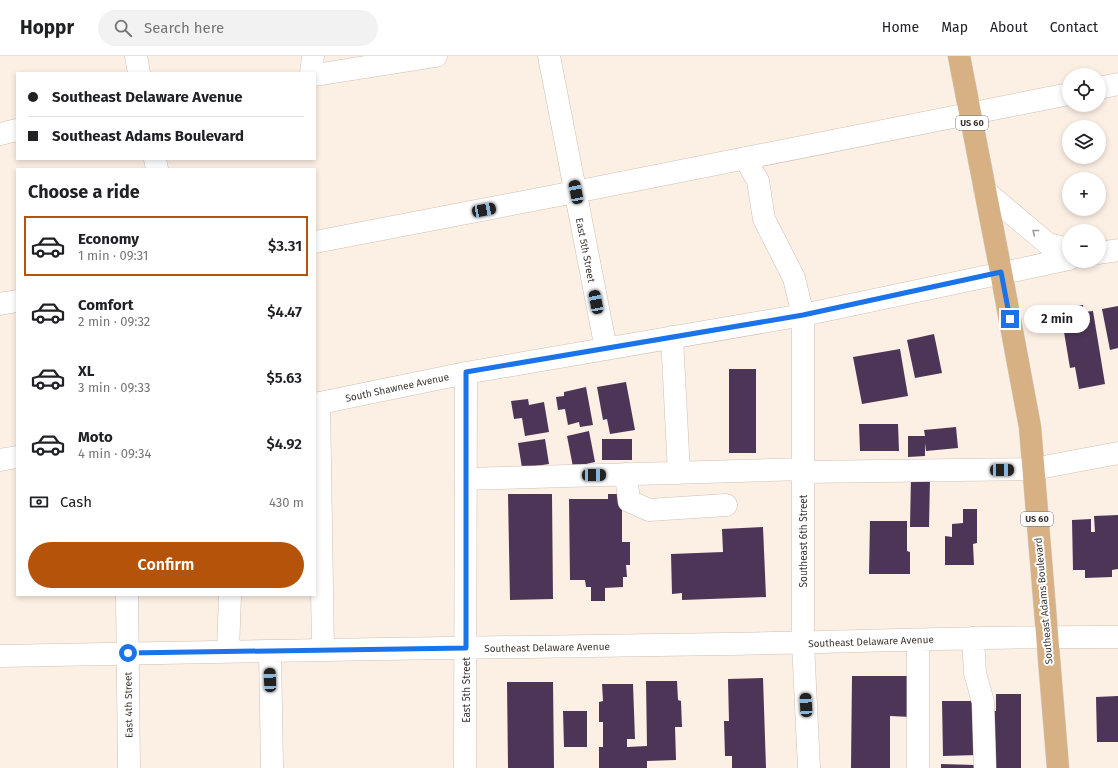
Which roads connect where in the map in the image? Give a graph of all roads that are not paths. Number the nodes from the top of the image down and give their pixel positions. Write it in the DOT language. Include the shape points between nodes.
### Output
graph roads {
  1 [pos="136,56"];
  2 [pos="312,56"];
  3 [pos="436,56"];
  4 [pos="549,56"];
  5 [pos="959,56"];
  6 [pos="372,61"];
  7 [pos="139,72"];
  8 [pos="311,72"];
  9 [pos="316,75"];
  10 [pos="1118,84"];
  11 [pos="1106,87"];
  12 [pos="1062,95"];
  13 [pos="970,113"];
  14 [pos="16,130"];
  15 [pos="0,134"];
  16 [pos="745,158"];
  17 [pos="985,191"];
  18 [pos="576,192"];
  19 [pos="316,242"];
  20 [pos="1062,247"];
  21 [pos="1118,250"];
  22 [pos="1106,252"];
  23 [pos="1062,260"];
  24 [pos="1001,272"];
  25 [pos="16,301"];
  26 [pos="0,304"];
  27 [pos="803,315"];
  28 [pos="672,337"];
  29 [pos="606,349"];
  30 [pos="466,372"];
  31 [pos="317,404"];
  32 [pos="1118,453"];
  33 [pos="16,457"];
  34 [pos="0,460"];
  35 [pos="1033,469"];
  36 [pos="803,471"];
  37 [pos="679,473"];
  38 [pos="626,474"];
  39 [pos="466,479"];
  40 [pos="726,505"];
  41 [pos="127,596"];
  42 [pos="230,596"];
  43 [pos="1046,636"];
  44 [pos="1118,637"];
  45 [pos="973,638"];
  46 [pos="918,640"];
  47 [pos="803,643"];
  48 [pos="466,648"];
  49 [pos="323,650"];
  50 [pos="228,651"];
  51 [pos="270,651"];
  52 [pos="128,653"];
  53 [pos="0,656"];
  54 [pos="129,768"];
  55 [pos="272,768"];
  56 [pos="466,768"];
  57 [pos="809,768"];
  58 [pos="918,768"];
  59 [pos="985,768"];
  60 [pos="1058,768"];
  1 -- 7 [label="street"];
  2 -- 8 [label="street"];
  3 -- 6 [label="street"];
  4 -- 18 [label="street, East 5th Street"];
  5 -- 13 [label="main road, Southeast Adams Boulevard / US 60"];
  6 -- 9 [label="street"];
  10 -- 11 [label="street"];
  12 -- 13 [label="street"];
  13 -- 16 [label="street"];
  13 -- 17 [label="main road, Southeast Adams Boulevard / US 60"];
  14 -- 15 [label="street"];
  16 -- 18 [label="street"];
  16 -- 27 [label="street, Southeast 6th Street" via="758,182 764,219 794,278"];
  20 -- 17 [label="street, one-way" via="1048,244"];
  17 -- 24 [label="main road, Southeast Adams Boulevard / US 60"];
  18 -- 19 [label="street"];
  18 -- 29 [label="street, East 5th Street"];
  21 -- 22 [label="street"];
  23 -- 24 [label="street, South Shawnee Avenue"];
  24 -- 27 [label="street, South Shawnee Avenue"];
  24 -- 35 [label="main road, Southeast Adams Boulevard / US 60" via="1030,426"];
  25 -- 26 [label="street"];
  27 -- 28 [label="street, South Shawnee Avenue"];
  27 -- 36 [label="street, Southeast 6th Street"];
  28 -- 29 [label="street, South Shawnee Avenue"];
  28 -- 37 [label="street"];
  29 -- 30 [label="street, South Shawnee Avenue"];
  30 -- 31 [label="street, South Shawnee Avenue"];
  30 -- 39 [label="street, East 5th Street"];
  31 -- 49 [label="street"];
  32 -- 35 [label="street"];
  33 -- 34 [label="street"];
  35 -- 36 [label="street"];
  35 -- 43 [label="main road, Southeast Adams Boulevard / US 60"];
  36 -- 37 [label="street"];
  36 -- 47 [label="street, Southeast 6th Street"];
  37 -- 38 [label="street"];
  38 -- 39 [label="street"];
  38 -- 40 [label="street" via="629,501 649,510"];
  39 -- 48 [label="street, East 5th Street"];
  41 -- 52 [label="street, East 4th Street"];
  42 -- 50 [label="street"];
  43 -- 44 [label="street, Southeast Delaware Avenue"];
  43 -- 45 [label="street, Southeast Delaware Avenue"];
  43 -- 60 [label="main road, Southeast Adams Boulevard / US 60"];
  45 -- 46 [label="street, Southeast Delaware Avenue"];
  45 -- 59 [label="street" via="975,673 983,702"];
  46 -- 47 [label="street, Southeast Delaware Avenue"];
  46 -- 58 [label="street"];
  47 -- 48 [label="street, Southeast Delaware Avenue"];
  47 -- 57 [label="street, Southeast 6th Street"];
  48 -- 49 [label="street, Southeast Delaware Avenue"];
  48 -- 56 [label="street, East 5th Street"];
  49 -- 51 [label="street, Southeast Delaware Avenue"];
  50 -- 51 [label="street, Southeast Delaware Avenue"];
  50 -- 52 [label="street, Southeast Delaware Avenue"];
  51 -- 55 [label="street"];
  52 -- 53 [label="street, Southeast Delaware Avenue"];
  52 -- 54 [label="street, East 4th Street"];
}
